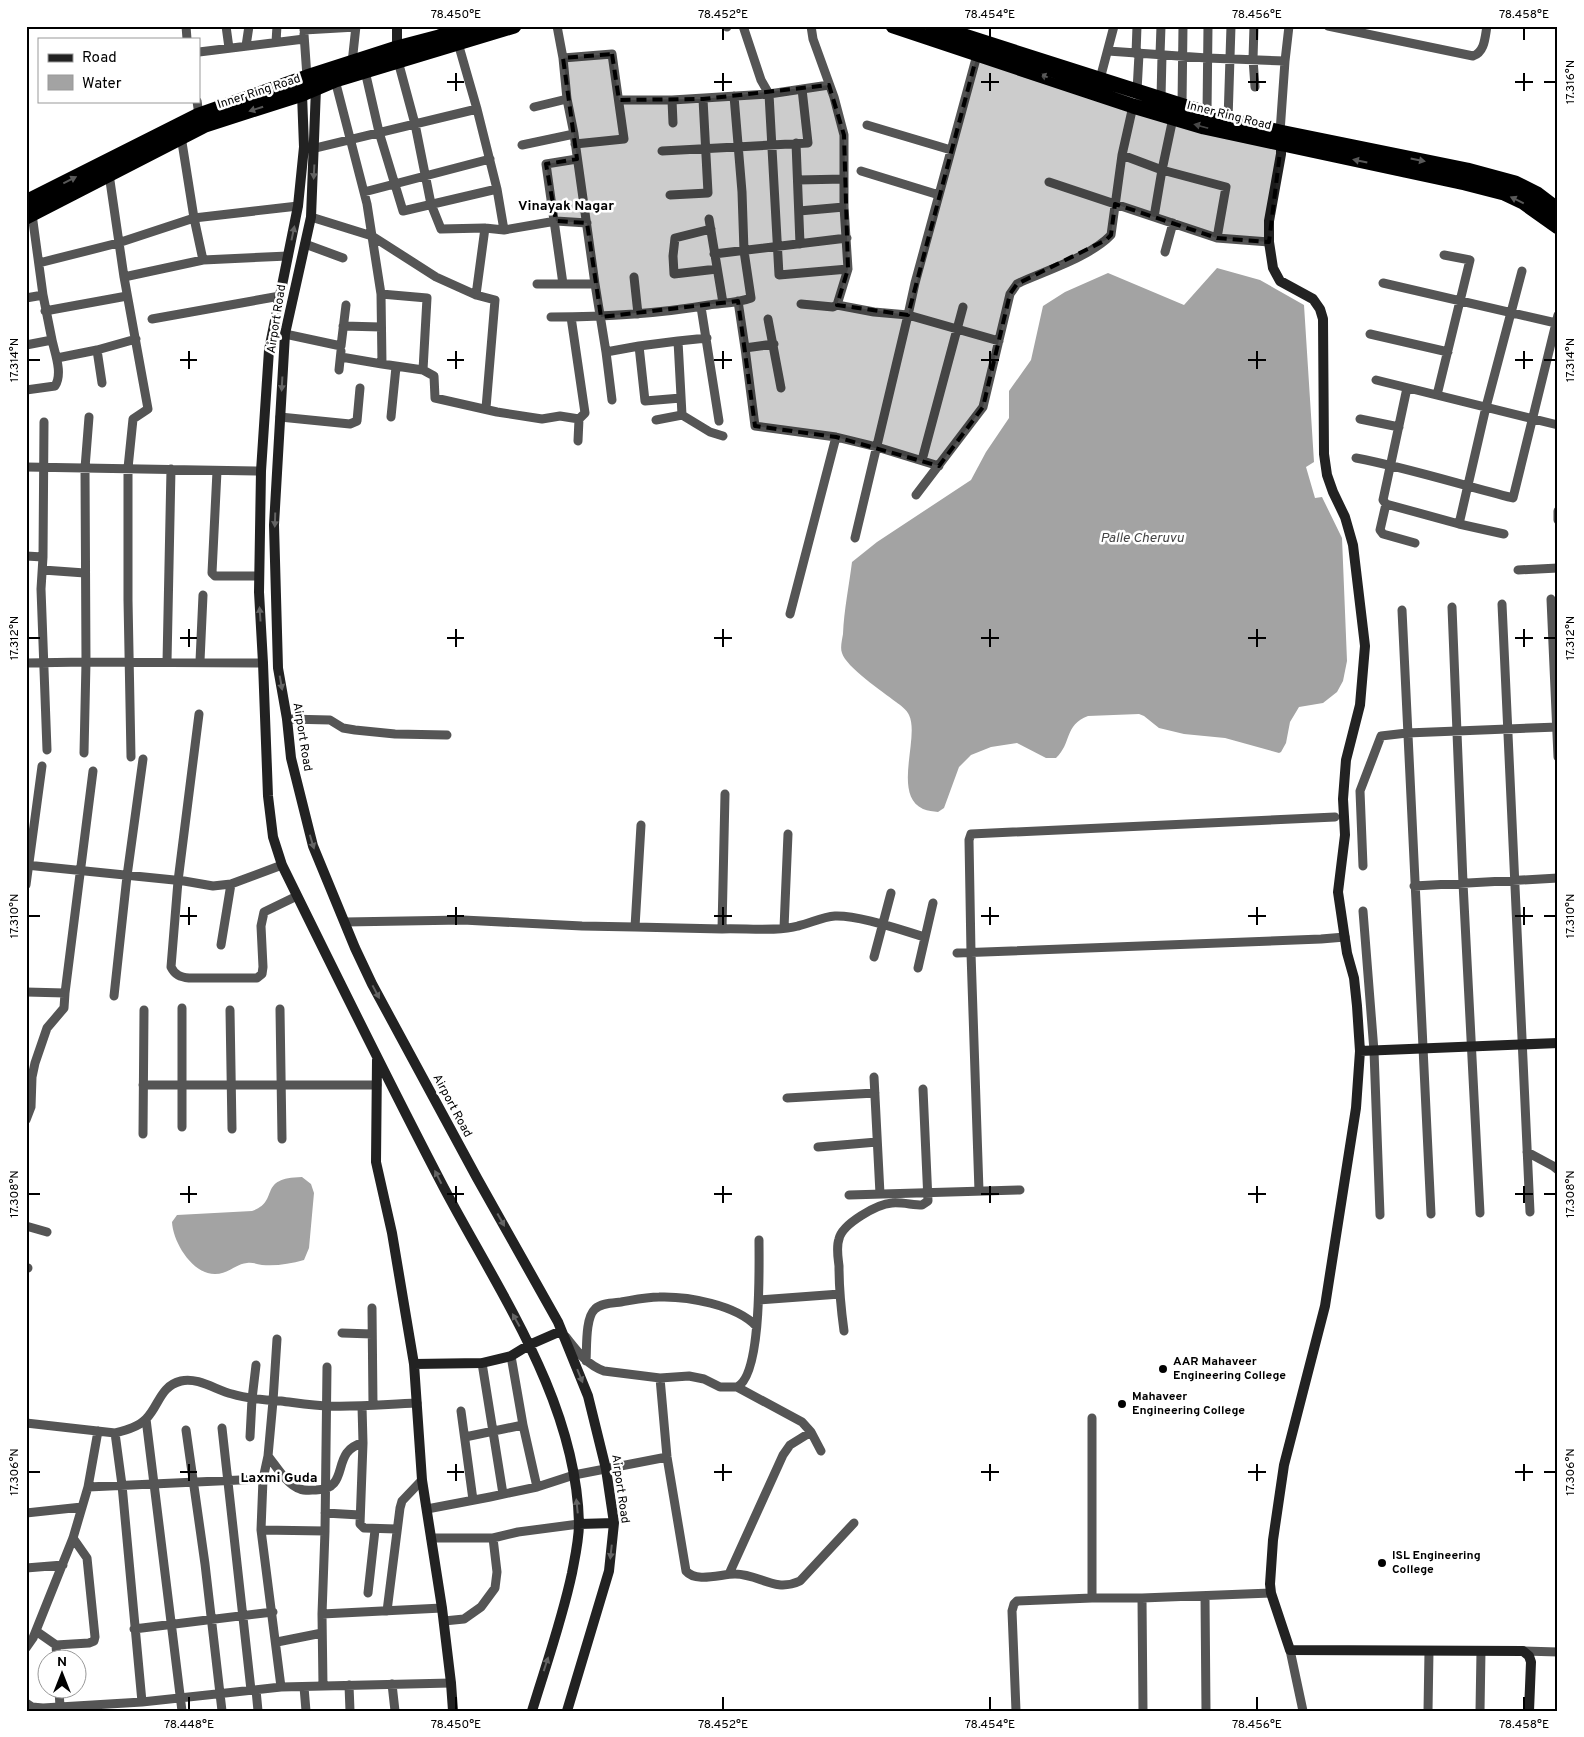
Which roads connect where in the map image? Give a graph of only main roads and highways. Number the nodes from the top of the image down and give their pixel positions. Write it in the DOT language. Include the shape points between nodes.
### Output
graph roads {
  1 [pos="397,26"];
  2 [pos="473,26"];
  3 [pos="893,26"];
  4 [pos="933,26"];
  5 [pos="511,27"];
  6 [pos="955,30"];
  7 [pos="398,55"];
  8 [pos="359,67"];
  9 [pos="309,86"];
  10 [pos="198,108"];
  11 [pos="1281,138"];
  12 [pos="1558,210"];
  13 [pos="28,211"];
  14 [pos="1558,227"];
  15 [pos="261,471"];
  16 [pos="277,472"];
  17 [pos="1558,1043"];
  18 [pos="1360,1051"];
  19 [pos="377,1058"];
  20 [pos="561,1331"];
  21 [pos="529,1345"];
  22 [pos="414,1364"];
  23 [pos="614,1523"];
  24 [pos="579,1524"];
  25 [pos="453,1711"];
  26 [pos="532,1711"];
  27 [pos="567,1711"];
  28 [pos="1529,1711"];
  1 -- 7 [label="main road"];
  2 -- 7 [label="highway, Inner Ring Road"];
  11 -- 3 [label="highway, Inner Ring Road, one-way" via="1204,127"];
  4 -- 6 [label="highway, Inner Ring Road"];
  5 -- 7 [label="highway, Inner Ring Road" via="458,43"];
  6 -- 11 [label="highway, Inner Ring Road"];
  7 -- 8 [label="highway, Inner Ring Road"];
  8 -- 9 [label="highway, Inner Ring Road"];
  8 -- 9 [label="highway, Inner Ring Road" via="335,80"];
  9 -- 10 [label="highway, Inner Ring Road"];
  9 -- 13 [label="highway, Inner Ring Road, one-way" via="182,136 110,174"];
  15 -- 9 [label="main road, Airport Road, one-way" via="269,350 298,206"];
  9 -- 16 [label="main road, Airport Road, one-way" via="315,148 311,217 285,334"];
  13 -- 10 [label="highway, Inner Ring Road, one-way"];
  11 -- 12 [label="highway, Inner Ring Road, one-way" via="1467,170 1537,194"];
  14 -- 11 [label="highway, Inner Ring Road, one-way" via="1523,202 1504,194"];
  11 -- 18 [label="main road" via="1269,221 1272,268 1280,280 1313,299 1323,319 1324,454 1327,475 1353,545 1365,646 1360,705 1346,760 1345,835 1338,892 1354,978"];
  15 -- 16 [label="main road"];
  19 -- 15 [label="main road, Airport Road, one-way" via="282,865 272,836 259,592"];
  16 -- 20 [label="main road, Airport Road, one-way" via="274,525 278,668 291,758 313,846 372,984"];
  17 -- 18 [label="main road"];
  18 -- 28 [label="main road" via="1356,1108 1328,1287 1284,1465 1273,1540 1271,1593 1290,1650 1524,1651 1531,1662"];
  21 -- 19 [label="main road, Airport Road, one-way"];
  19 -- 22 [label="main road, Airport Road" via="376,1162 392,1233"];
  20 -- 21 [label="main road"];
  20 -- 23 [label="main road, Airport Road, one-way" via="588,1396 606,1469"];
  21 -- 22 [label="main road" via="511,1356 482,1363"];
  24 -- 21 [label="main road, Airport Road, one-way" via="574,1475 558,1412"];
  22 -- 25 [label="main road, Airport Road" via="422,1480 444,1622"];
  23 -- 24 [label="main road"];
  23 -- 27 [label="main road, Airport Road, one-way" via="609,1571"];
  26 -- 24 [label="main road, Airport Road, one-way" via="564,1608"];
}
